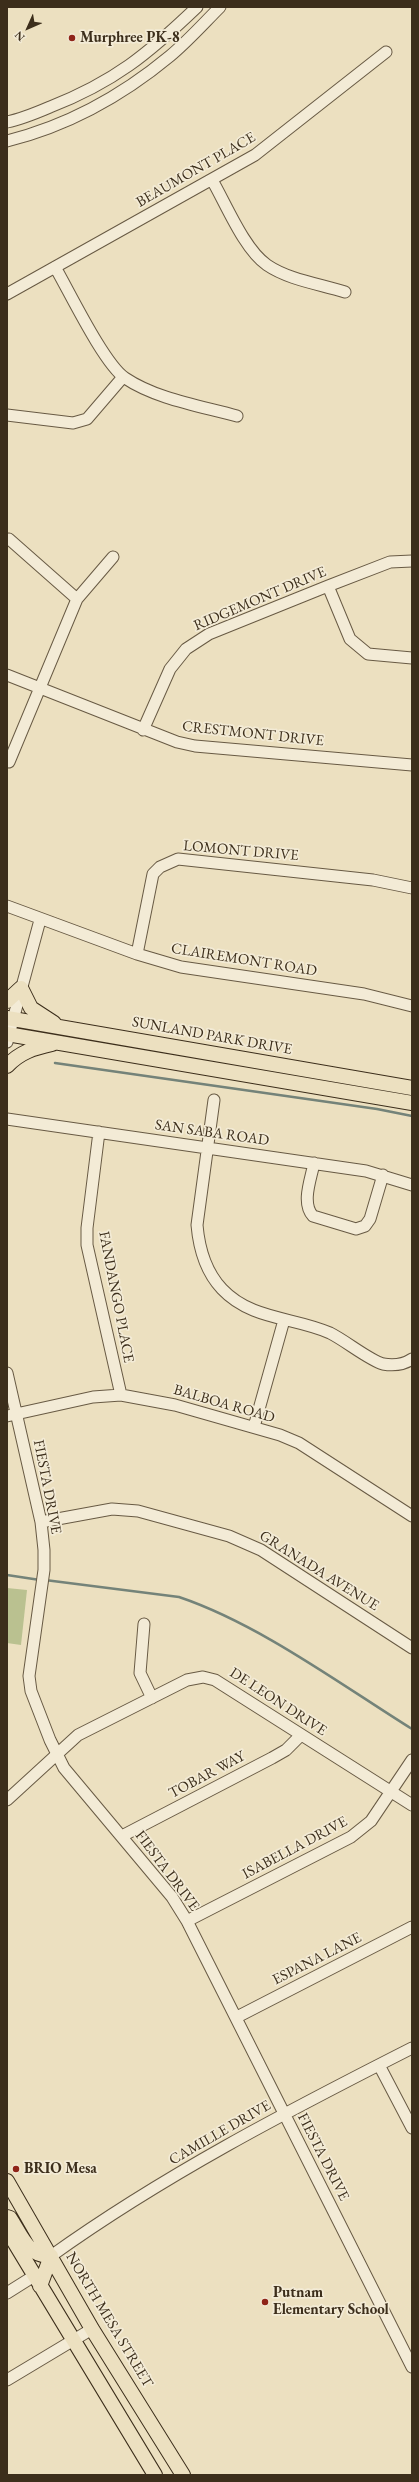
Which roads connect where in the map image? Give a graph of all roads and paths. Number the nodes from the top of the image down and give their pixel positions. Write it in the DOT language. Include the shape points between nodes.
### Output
graph roads {
  1 [pos="197,7"];
  2 [pos="220,7"];
  3 [pos="386,52"];
  4 [pos="7,122"];
  5 [pos="7,141"];
  6 [pos="212,180"];
  7 [pos="55,267"];
  8 [pos="345,292"];
  9 [pos="7,294"];
  10 [pos="123,377"];
  11 [pos="7,415"];
  12 [pos="237,416"];
  13 [pos="9,539"];
  14 [pos="113,557"];
  15 [pos="412,561"];
  16 [pos="328,586"];
  17 [pos="77,598"];
  18 [pos="412,658"];
  19 [pos="7,675"];
  20 [pos="39,687"];
  21 [pos="143,730"];
  22 [pos="9,762"];
  23 [pos="412,765"];
  24 [pos="412,888"];
  25 [pos="7,906"];
  26 [pos="40,920"];
  27 [pos="137,954"];
  28 [pos="21,988"];
  29 [pos="7,1001"];
  30 [pos="412,1006"];
  31 [pos="10,1018"];
  32 [pos="60,1027"];
  33 [pos="8,1037"];
  34 [pos="60,1043"];
  35 [pos="7,1066"];
  36 [pos="412,1088"];
  37 [pos="214,1100"];
  38 [pos="412,1103"];
  39 [pos="7,1119"];
  40 [pos="99,1132"];
  41 [pos="206,1148"];
  42 [pos="314,1163"];
  43 [pos="383,1176"];
  44 [pos="412,1185"];
  45 [pos="284,1320"];
  46 [pos="412,1359"];
  47 [pos="7,1372"];
  48 [pos="121,1395"];
  49 [pos="12,1415"];
  50 [pos="254,1427"];
  51 [pos="412,1516"];
  52 [pos="41,1522"];
  53 [pos="144,1624"];
  54 [pos="412,1648"];
  55 [pos="152,1698"];
  56 [pos="301,1735"];
  57 [pos="56,1754"];
  58 [pos="412,1760"];
  59 [pos="390,1792"];
  60 [pos="7,1800"];
  61 [pos="412,1805"];
  62 [pos="122,1836"];
  63 [pos="187,1921"];
  64 [pos="412,1927"];
  65 [pos="236,2017"];
  66 [pos="412,2048"];
  67 [pos="379,2065"];
  68 [pos="284,2113"];
  69 [pos="412,2128"];
  70 [pos="9,2190"];
  71 [pos="7,2217"];
  72 [pos="7,2230"];
  73 [pos="51,2256"];
  74 [pos="37,2281"];
  75 [pos="7,2293"];
  76 [pos="92,2329"];
  77 [pos="72,2340"];
  78 [pos="412,2367"];
  79 [pos="7,2380"];
  80 [pos="155,2475"];
  81 [pos="183,2475"];
  1 -- 4 [label="street" via="156,46 124,71 75,97"];
  2 -- 5 [label="street" via="172,55 124,90 78,115"];
  3 -- 6 [label="street, BEAUMONT PLACE" via="255,154"];
  6 -- 7 [label="street, BEAUMONT PLACE"];
  6 -- 8 [label="street" via="248,242 266,264 286,275"];
  7 -- 9 [label="street, BEAUMONT PLACE"];
  7 -- 10 [label="street" via="109,361"];
  10 -- 11 [label="street" via="87,419 73,423"];
  10 -- 12 [label="street" via="146,390"];
  13 -- 17 [label="street"];
  14 -- 17 [label="street"];
  15 -- 16 [label="street, RIDGEMONT DRIVE" via="390,562"];
  16 -- 18 [label="street" via="350,639 368,654"];
  16 -- 21 [label="street, RIDGEMONT DRIVE" via="209,634 186,649 170,669"];
  17 -- 20 [label="street"];
  19 -- 20 [label="street, CRESTMONT DRIVE"];
  20 -- 21 [label="street, CRESTMONT DRIVE"];
  20 -- 22 [label="street"];
  21 -- 23 [label="street, CRESTMONT DRIVE" via="195,746"];
  24 -- 27 [label="street, LOMONT DRIVE" via="373,880 178,859 160,866 153,874"];
  25 -- 26 [label="street, CLAIREMONT ROAD"];
  26 -- 27 [label="street, CLAIREMONT ROAD"];
  26 -- 28 [label="street"];
  27 -- 30 [label="street, CLAIREMONT ROAD" via="181,968 364,994"];
  28 -- 29 [label="main road"];
  28 -- 31 [label="street"];
  28 -- 32 [label="main road" via="31,1008"];
  31 -- 32 [label="main road, SUNLAND PARK DRIVE"];
  31 -- 33 [label="street"];
  32 -- 36 [label="main road, SUNLAND PARK DRIVE"];
  33 -- 34 [label="main road"];
  34 -- 35 [label="main road" via="33,1048"];
  34 -- 38 [label="main road"];
  37 -- 41 [label="street"];
  39 -- 40 [label="street, SAN SABA ROAD"];
  40 -- 41 [label="street, SAN SABA ROAD"];
  40 -- 48 [label="street, FANDANGO PLACE" via="87,1228 88,1244"];
  41 -- 42 [label="street, SAN SABA ROAD"];
  41 -- 45 [label="street" via="197,1225 198,1245 204,1262 222,1289 236,1301 250,1310"];
  42 -- 43 [label="street, SAN SABA ROAD"];
  42 -- 43 [label="street" via="308,1210 313,1216 356,1229 366,1226 370,1219"];
  43 -- 44 [label="street, SAN SABA ROAD"];
  45 -- 46 [label="street" via="328,1332 382,1364 400,1365"];
  45 -- 50 [label="street"];
  47 -- 49 [label="street, FIESTA DRIVE"];
  48 -- 49 [label="street, BALBOA ROAD" via="93,1397"];
  48 -- 50 [label="street, BALBOA ROAD" via="175,1405"];
  49 -- 52 [label="street, FIESTA DRIVE"];
  50 -- 51 [label="street, BALBOA ROAD" via="298,1443"];
  52 -- 54 [label="street, GRANADA AVENUE" via="112,1508 138,1511 228,1536 260,1550"];
  52 -- 57 [label="street, FIESTA DRIVE" via="43,1575 29,1676 31,1691"];
  53 -- 55 [label="street" via="140,1673"];
  55 -- 56 [label="street, DE LEON DRIVE" via="187,1680 215,1680"];
  55 -- 57 [label="street, DE LEON DRIVE" via="78,1735"];
  56 -- 59 [label="street, DE LEON DRIVE"];
  56 -- 62 [label="street, TOBAR WAY" via="286,1750 272,1758"];
  57 -- 60 [label="street, DE LEON DRIVE"];
  57 -- 62 [label="street, FIESTA DRIVE" via="64,1768"];
  58 -- 59 [label="street, ISABELLA DRIVE"];
  59 -- 61 [label="street, DE LEON DRIVE"];
  59 -- 63 [label="street, ISABELLA DRIVE" via="371,1821 351,1837"];
  62 -- 63 [label="street, FIESTA DRIVE" via="172,1897"];
  63 -- 65 [label="street, FIESTA DRIVE"];
  64 -- 65 [label="street, ESPANA LANE"];
  65 -- 68 [label="street, FIESTA DRIVE"];
  66 -- 67 [label="street, CAMILLE DRIVE"];
  67 -- 68 [label="street, CAMILLE DRIVE"];
  67 -- 69 [label="street"];
  68 -- 73 [label="street, CAMILLE DRIVE" via="225,2146"];
  68 -- 78 [label="street, FIESTA DRIVE"];
  70 -- 73 [label="main road, NORTH MESA STREET"];
  71 -- 73 [label="main road" via="31,2251 40,2256"];
  72 -- 74 [label="main road"];
  73 -- 74 [label="main road"];
  73 -- 76 [label="main road, NORTH MESA STREET"];
  74 -- 75 [label="street"];
  74 -- 77 [label="main road"];
  76 -- 77 [label="street"];
  76 -- 81 [label="main road, NORTH MESA STREET"];
  77 -- 79 [label="street"];
  77 -- 80 [label="main road"];
}
